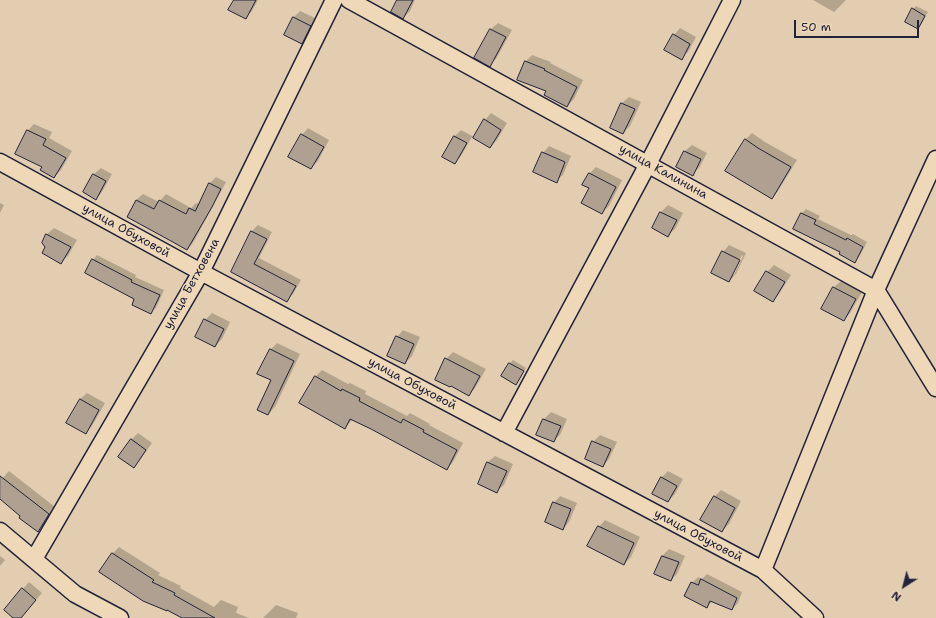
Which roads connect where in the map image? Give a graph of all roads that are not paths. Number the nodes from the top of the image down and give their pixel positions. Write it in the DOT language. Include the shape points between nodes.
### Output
graph roads {
  1 [pos="334,0"];
  2 [pos="349,0"];
  3 [pos="732,0"];
  4 [pos="936,159"];
  5 [pos="0,162"];
  6 [pos="648,164"];
  7 [pos="201,272"];
  8 [pos="876,290"];
  9 [pos="936,388"];
  10 [pos="504,433"];
  11 [pos="0,531"];
  12 [pos="34,559"];
  13 [pos="763,570"];
  14 [pos="120,618"];
  15 [pos="815,618"];
  1 -- 7 [label="street, улица Бетховена"];
  2 -- 6 [label="street, улица Калинина"];
  3 -- 6 [label="street"];
  4 -- 8 [label="street"];
  5 -- 7 [label="street, улица Обуховой"];
  6 -- 8 [label="street, улица Калинина"];
  6 -- 10 [label="street"];
  7 -- 10 [label="street, улица Обуховой"];
  7 -- 12 [label="street, улица Бетховена"];
  8 -- 9 [label="street, улица Калинина"];
  8 -- 13 [label="street"];
  10 -- 13 [label="street, улица Обуховой"];
  11 -- 12 [label="street"];
  12 -- 14 [label="street" via="75,594"];
  13 -- 15 [label="street, улица Обуховой"];
}
